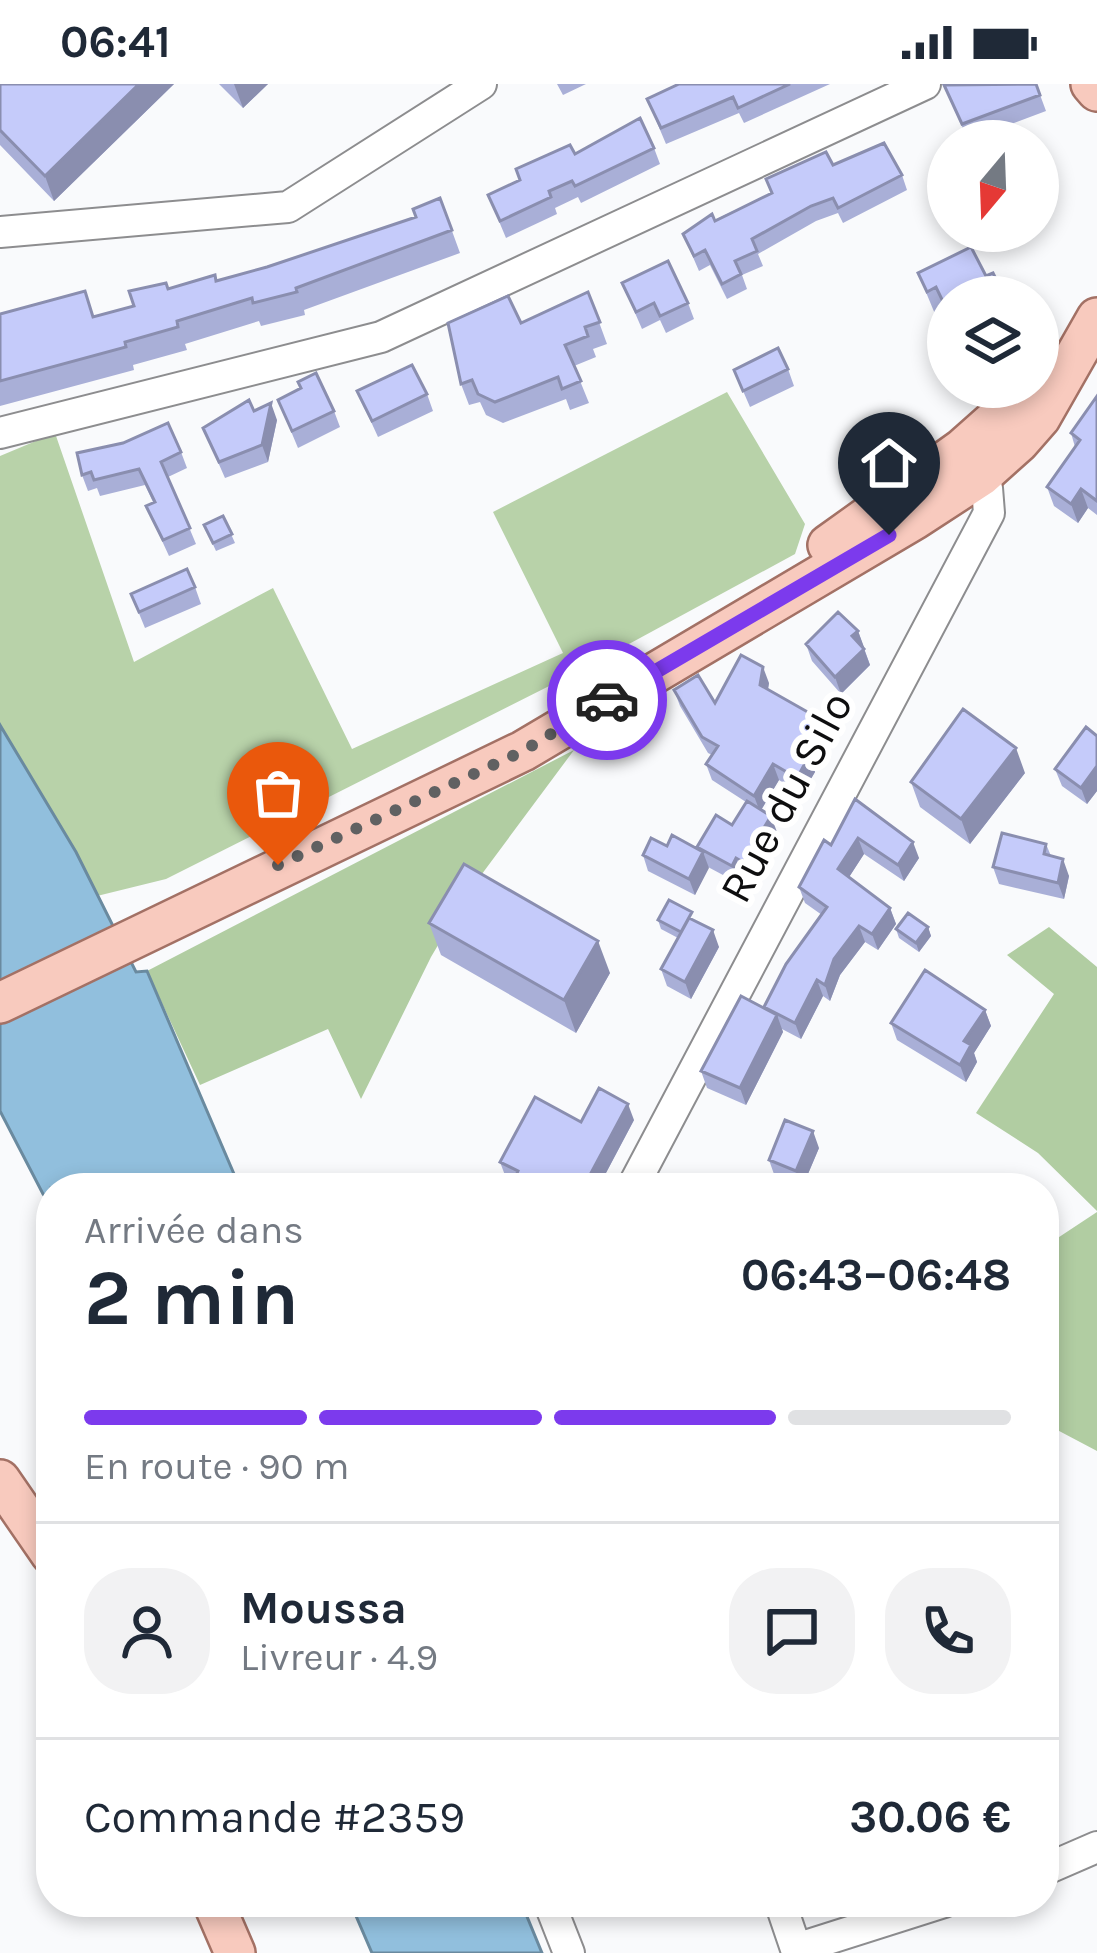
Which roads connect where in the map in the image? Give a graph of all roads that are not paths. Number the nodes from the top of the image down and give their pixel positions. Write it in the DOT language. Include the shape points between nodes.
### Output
graph roads {
  1 [pos="481,84"];
  2 [pos="925,84"];
  3 [pos="1091,84"];
  4 [pos="1097,91"];
  5 [pos="0,232"];
  6 [pos="1097,284"];
  7 [pos="1097,318"];
  8 [pos="1059,344"];
  9 [pos="1015,408"];
  10 [pos="0,434"];
  11 [pos="972,463"];
  12 [pos="116,936"];
  13 [pos="0,982"];
  14 [pos="0,1003"];
  15 [pos="640,1173"];
  16 [pos="0,1480"];
  17 [pos="36,1532"];
  18 [pos="1097,1846"];
  19 [pos="1059,1863"];
  20 [pos="219,1917"];
  21 [pos="555,1917"];
  22 [pos="785,1917"];
  23 [pos="897,1917"];
  24 [pos="235,1953"];
  25 [pos="569,1953"];
  1 -- 5 [label="street" via="288,207"];
  2 -- 10 [label="street" via="381,337"];
  3 -- 4 [label="main road"];
  6 -- 8 [label="main road"];
  7 -- 11 [label="main road" via="1040,418"];
  9 -- 11 [label="main road"];
  11 -- 12 [label="main road" via="516,729"];
  11 -- 15 [label="street, Rue du Silo" via="989,513"];
  12 -- 13 [label="main road"];
  12 -- 14 [label="main road"];
  16 -- 17 [label="main road"];
  18 -- 19 [label="street"];
  20 -- 24 [label="main road"];
  21 -- 25 [label="street"];
  22 -- 23 [label="street" via="796,1949"];
}
